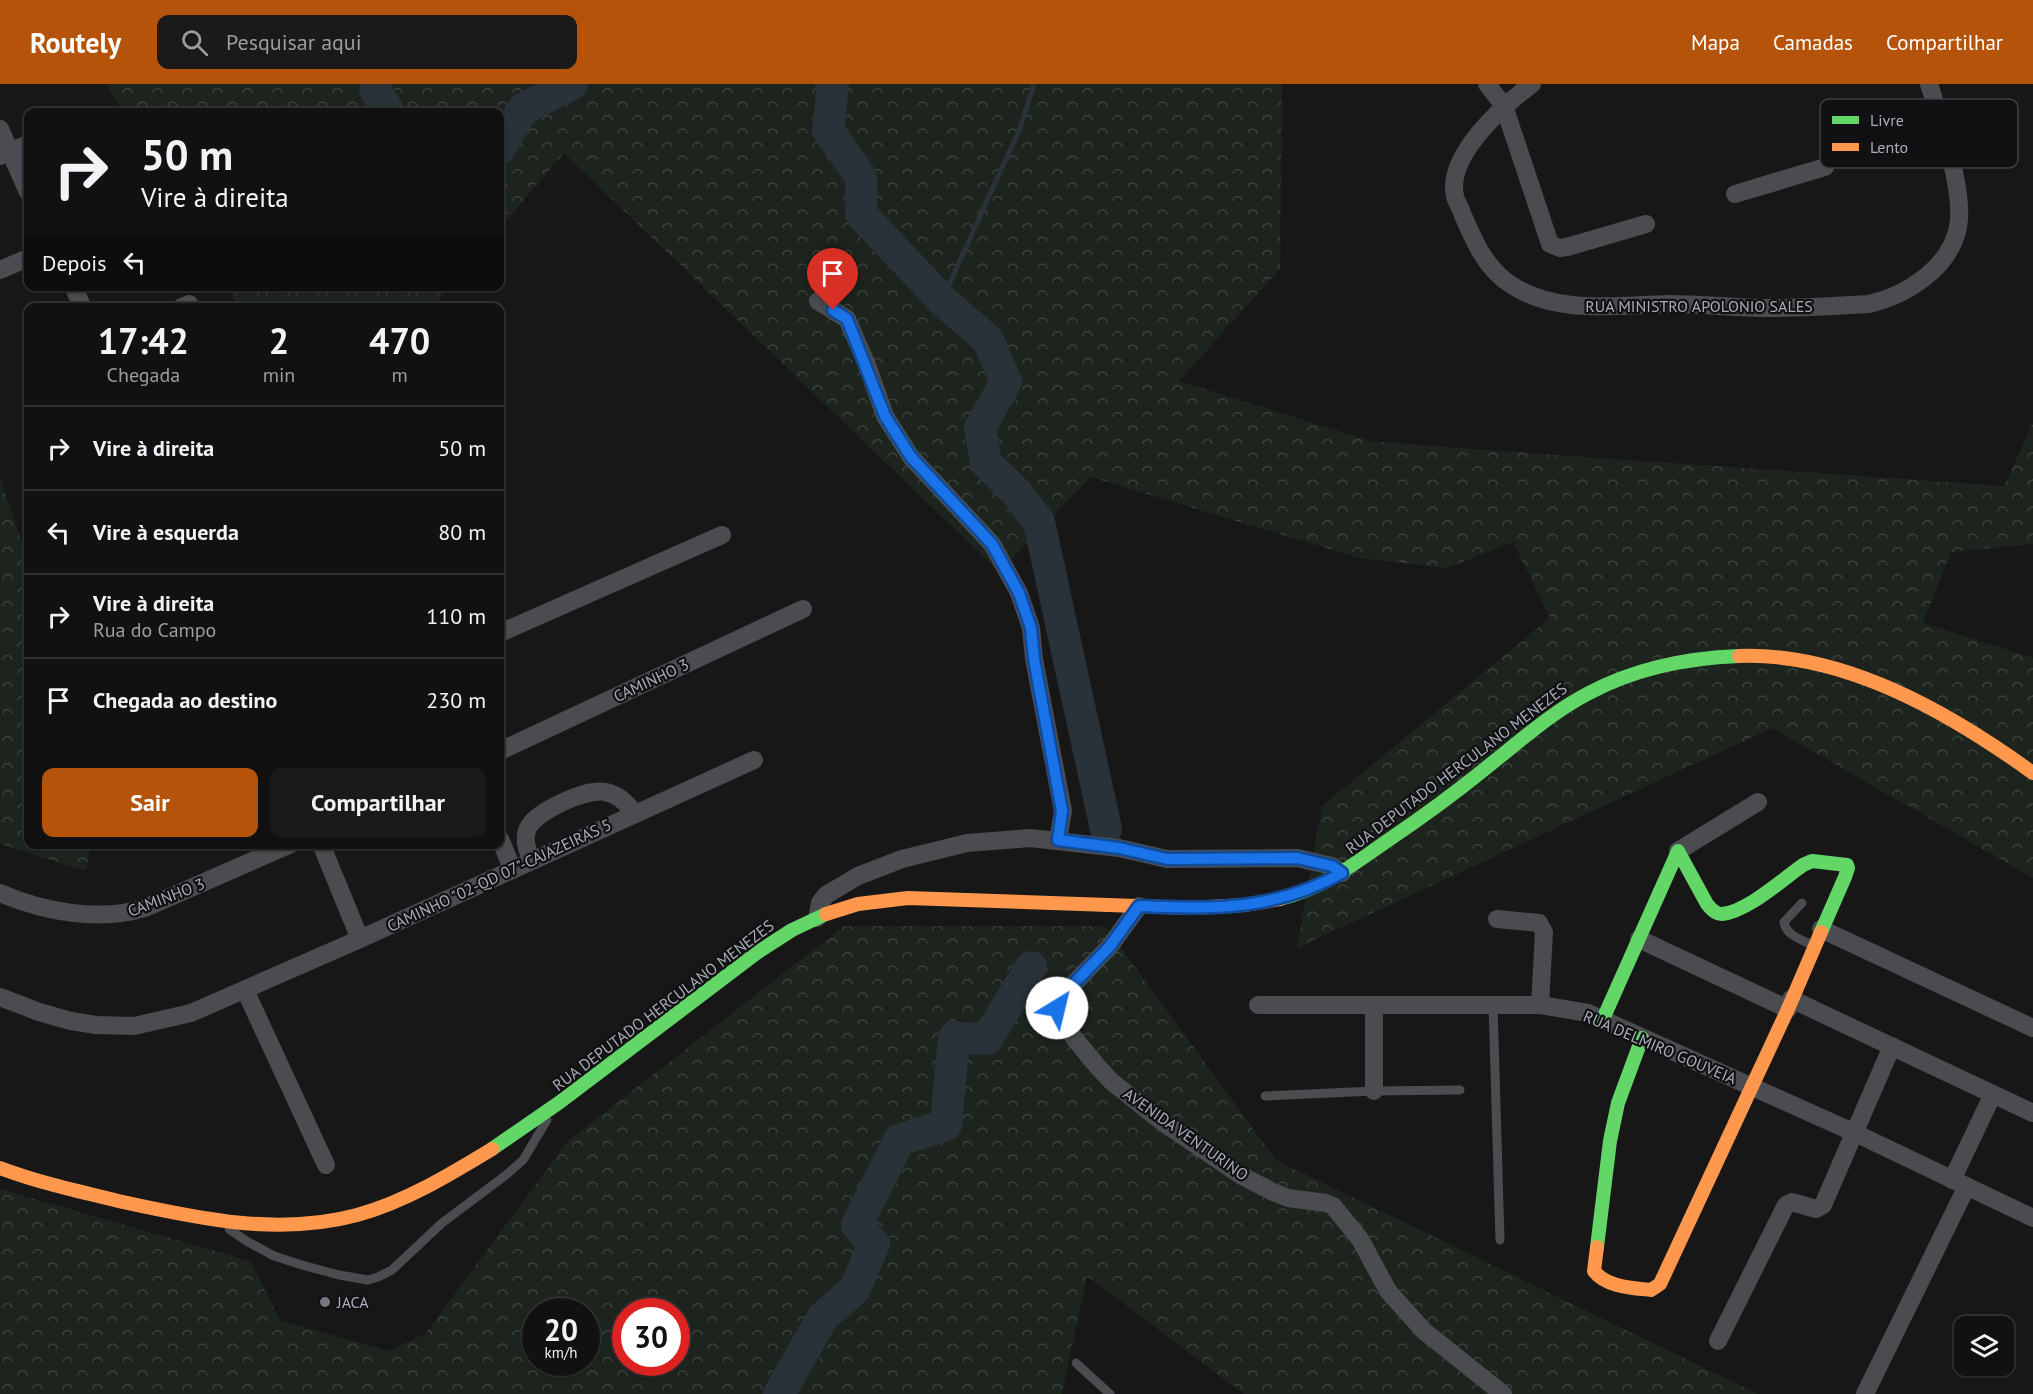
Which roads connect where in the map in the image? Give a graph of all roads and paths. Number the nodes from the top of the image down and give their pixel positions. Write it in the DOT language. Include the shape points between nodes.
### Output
graph roads {
  1 [pos="1487,84"];
  2 [pos="1532,84"];
  3 [pos="1929,84"];
  4 [pos="1933,99"];
  5 [pos="1504,106"];
  6 [pos="0,129"];
  7 [pos="24,146"];
  8 [pos="5,154"];
  9 [pos="1822,168"];
  10 [pos="1953,168"];
  11 [pos="24,185"];
  12 [pos="1735,194"];
  13 [pos="1646,224"];
  14 [pos="24,260"];
  15 [pos="0,270"];
  16 [pos="818,301"];
  17 [pos="722,535"];
  18 [pos="803,609"];
  19 [pos="504,631"];
  20 [pos="504,749"];
  21 [pos="754,760"];
  22 [pos="2033,773"];
  23 [pos="1758,802"];
  24 [pos="634,813"];
  25 [pos="1058,840"];
  26 [pos="280,849"];
  27 [pos="323,849"];
  28 [pos="504,849"];
  29 [pos="1678,851"];
  30 [pos="531,860"];
  31 [pos="512,868"];
  32 [pos="1342,873"];
  33 [pos="0,893"];
  34 [pos="1802,903"];
  35 [pos="1139,906"];
  36 [pos="817,918"];
  37 [pos="1497,919"];
  38 [pos="1821,929"];
  39 [pos="360,939"];
  40 [pos="1639,939"];
  41 [pos="1814,946"];
  42 [pos="245,990"];
  43 [pos="0,997"];
  44 [pos="1492,1004"];
  45 [pos="1790,1004"];
  46 [pos="1258,1005"];
  47 [pos="1540,1005"];
  48 [pos="1374,1006"];
  49 [pos="1603,1019"];
  50 [pos="2033,1028"];
  51 [pos="1642,1038"];
  52 [pos="1892,1046"];
  53 [pos="1752,1087"];
  54 [pos="1460,1090"];
  55 [pos="1374,1091"];
  56 [pos="1993,1094"];
  57 [pos="1265,1096"];
  58 [pos="554,1107"];
  59 [pos="2033,1113"];
  60 [pos="1855,1133"];
  61 [pos="326,1165"];
  62 [pos="0,1168"];
  63 [pos="1960,1183"];
  64 [pos="2033,1218"];
  65 [pos="214,1220"];
  66 [pos="1500,1240"];
  67 [pos="1718,1341"];
  68 [pos="1076,1363"];
  69 [pos="1110,1394"];
  70 [pos="1503,1394"];
  71 [pos="1865,1394"];
  1 -- 5 [label="street"];
  2 -- 5 [label="street, RUA MINISTRO APOLONIO SALES"];
  3 -- 4 [label="street, RUA MINISTRO APOLONIO SALES"];
  5 -- 10 [label="street, RUA MINISTRO APOLONIO SALES" via="1467,151 1456,178 1455,196 1487,263 1510,285 1557,303 1585,307 1869,304 1904,292 1933,270 1949,250 1959,227"];
  5 -- 13 [label="street" via="1550,244 1567,247"];
  6 -- 8 [label="street"];
  7 -- 8 [label="street"];
  8 -- 11 [label="street"];
  9 -- 12 [label="street"];
  14 -- 15 [label="street"];
  16 -- 25 [label="street" via="847,319 885,416 911,457 992,544 1013,579 1031,628 1062,811"];
  17 -- 19 [label="street"];
  18 -- 20 [label="street, CAMINHO 3"];
  21 -- 24 [label="street, CAMINHO \"02-QD 07\"-CAJAZEIRAS 5"];
  22 -- 32 [label="main road, RUA DEPUTADO HERCULANO MENEZES" via="1965,725 1859,677 1767,656 1703,657 1639,672 1593,689"];
  23 -- 29 [label="street"];
  24 -- 30 [label="street, CAMINHO \"02-QD 07\"-CAJAZEIRAS 5"];
  24 -- 30 [label="street" via="614,794 584,794 534,820 526,839"];
  25 -- 32 [label="street" via="1167,859 1297,858 1332,866"];
  25 -- 36 [label="street" via="967,843 902,859 858,876 826,895"];
  26 -- 33 [label="street, CAMINHO 3" via="129,913 77,914"];
  27 -- 39 [label="street"];
  28 -- 31 [label="street"];
  29 -- 38 [label="main road" via="1707,904 1720,914 1752,901 1812,861 1847,865 1848,871"];
  29 -- 40 [label="main road"];
  30 -- 31 [label="street, CAMINHO \"02-QD 07\"-CAJAZEIRAS 5"];
  31 -- 39 [label="street, CAMINHO \"02-QD 07\"-CAJAZEIRAS 5"];
  32 -- 35 [label="main road, RUA DEPUTADO HERCULANO MENEZES" via="1318,886 1266,902 1239,906"];
  34 -- 41 [label="lane" via="1784,922 1784,928"];
  35 -- 36 [label="main road, RUA DEPUTADO HERCULANO MENEZES" via="908,898 874,900"];
  35 -- 70 [label="street, AVENIDA VENTURINO" via="1110,946 1059,999 1057,1008 1074,1038 1133,1100 1242,1176 1288,1198 1333,1206 1360,1239 1395,1299 1424,1331"];
  36 -- 58 [label="main road, RUA DEPUTADO HERCULANO MENEZES" via="742,964"];
  37 -- 47 [label="street" via="1542,925"];
  38 -- 41 [label="main road"];
  38 -- 50 [label="street"];
  39 -- 42 [label="street, CAMINHO \"02-QD 07\"-CAJAZEIRAS 5"];
  40 -- 45 [label="street"];
  40 -- 49 [label="main road"];
  41 -- 45 [label="main road"];
  42 -- 43 [label="street, CAMINHO \"02-QD 07\"-CAJAZEIRAS 5" via="191,1013 134,1026 71,1021"];
  42 -- 61 [label="street"];
  44 -- 47 [label="street, RUA DELMIRO GOUVEIA"];
  44 -- 48 [label="street, RUA DELMIRO GOUVEIA"];
  44 -- 66 [label="lane"];
  45 -- 52 [label="street"];
  45 -- 53 [label="main road"];
  46 -- 48 [label="street, RUA DELMIRO GOUVEIA"];
  47 -- 49 [label="street, RUA DELMIRO GOUVEIA"];
  48 -- 55 [label="street"];
  49 -- 51 [label="street, RUA DELMIRO GOUVEIA"];
  51 -- 53 [label="street, RUA DELMIRO GOUVEIA"];
  51 -- 53 [label="main road" via="1618,1103 1610,1141 1594,1271 1600,1279 1645,1289 1656,1288 1664,1278"];
  52 -- 56 [label="street"];
  52 -- 60 [label="street"];
  53 -- 60 [label="street, RUA DELMIRO GOUVEIA"];
  54 -- 55 [label="lane"];
  55 -- 57 [label="lane"];
  56 -- 59 [label="street"];
  56 -- 63 [label="street"];
  58 -- 65 [label="main road, RUA DEPUTADO HERCULANO MENEZES" via="460,1169 357,1215 290,1225"];
  58 -- 65 [label="lane" via="523,1160 442,1223 392,1270 378,1277 368,1280 339,1275 292,1262 248,1242"];
  60 -- 63 [label="street, RUA DELMIRO GOUVEIA"];
  60 -- 67 [label="street" via="1823,1205 1816,1209 1792,1202 1786,1205"];
  62 -- 65 [label="main road, RUA DEPUTADO HERCULANO MENEZES" via="42,1182"];
  63 -- 64 [label="street, RUA DELMIRO GOUVEIA"];
  63 -- 71 [label="street"];
  68 -- 69 [label="lane"];
}
